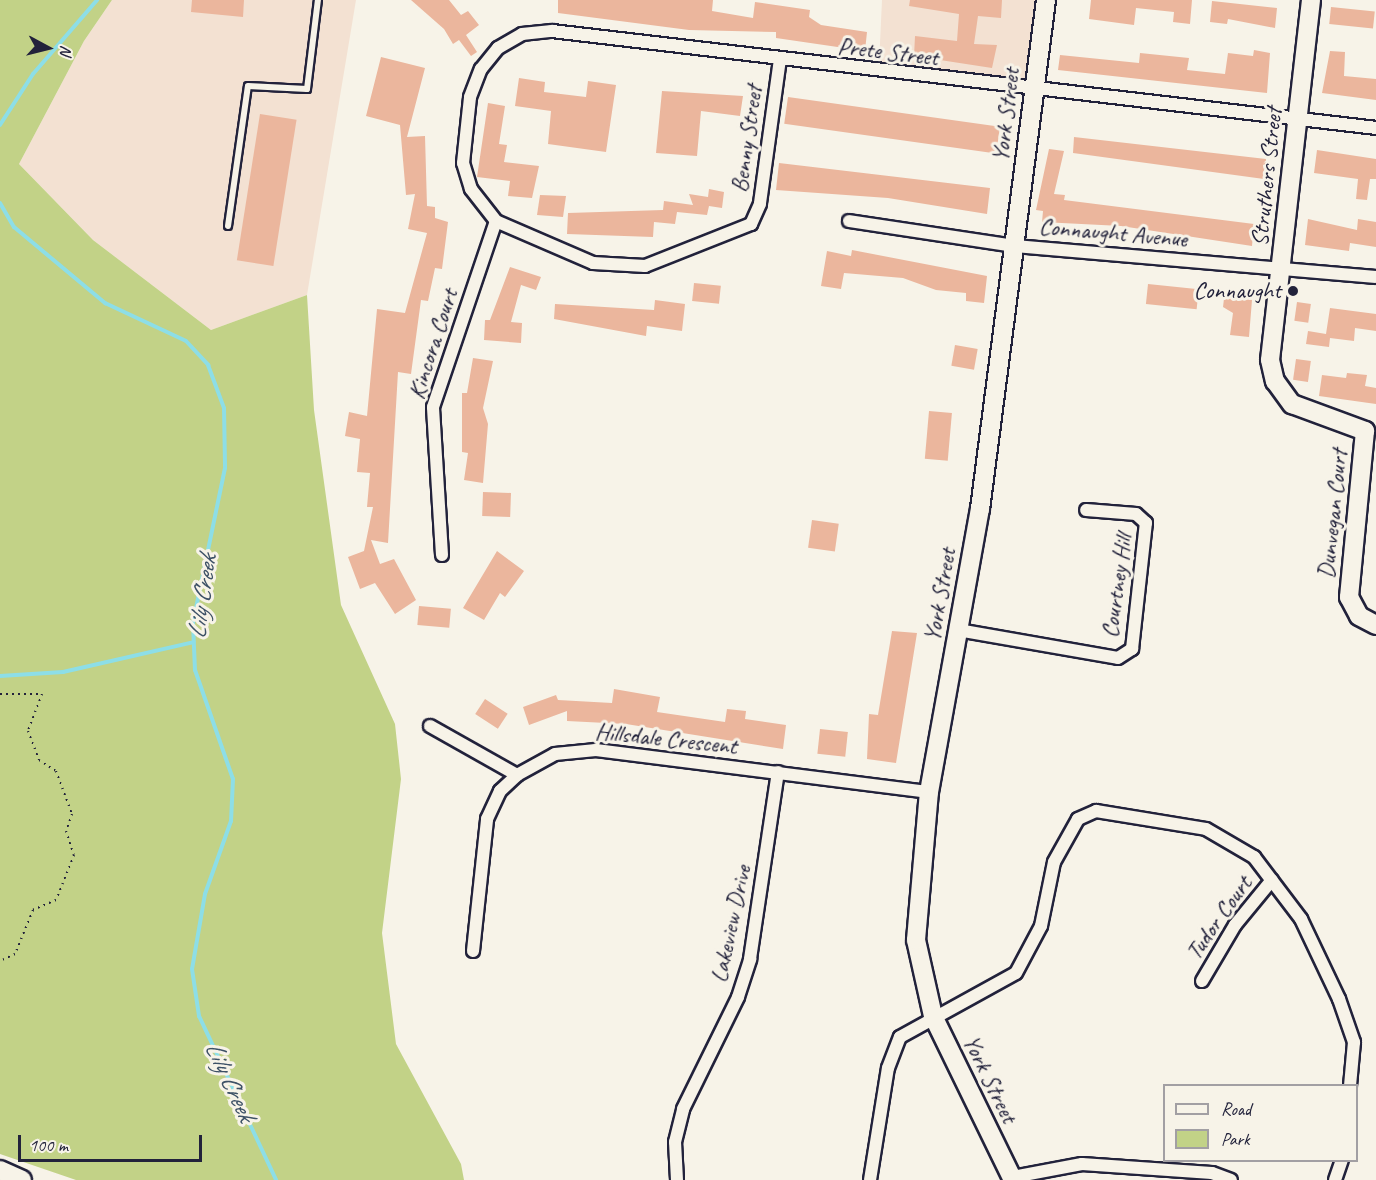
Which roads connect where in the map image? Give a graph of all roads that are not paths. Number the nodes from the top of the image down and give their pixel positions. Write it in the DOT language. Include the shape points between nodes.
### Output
graph roads {
  1 [pos="318,0"];
  2 [pos="1046,0"];
  3 [pos="1311,0"];
  4 [pos="780,59"];
  5 [pos="1033,92"];
  6 [pos="1297,119"];
  7 [pos="1376,128"];
  8 [pos="496,221"];
  9 [pos="849,221"];
  10 [pos="228,226"];
  11 [pos="1015,246"];
  12 [pos="1281,266"];
  13 [pos="1376,277"];
  14 [pos="1371,431"];
  15 [pos="1086,510"];
  16 [pos="442,555"];
  17 [pos="1376,625"];
  18 [pos="958,630"];
  19 [pos="430,726"];
  20 [pos="778,772"];
  21 [pos="517,775"];
  22 [pos="929,792"];
  23 [pos="1272,880"];
  24 [pos="473,951"];
  25 [pos="1202,981"];
  26 [pos="933,1016"];
  27 [pos="1350,1084"];
  28 [pos="1342,1162"];
  29 [pos="0,1170"];
  30 [pos="1013,1179"];
  31 [pos="22,1180"];
  32 [pos="677,1180"];
  33 [pos="870,1180"];
  34 [pos="1230,1180"];
  35 [pos="1335,1180"];
  1 -- 10 [label="lane" via="307,89 248,86"];
  2 -- 5 [label="street, York Street"];
  3 -- 6 [label="street, Struthers Street"];
  4 -- 5 [label="street, Prete Street"];
  4 -- 8 [label="street, Benny Street" via="760,204 751,224 645,266 593,263"];
  4 -- 8 [label="street, Prete Street" via="552,31 522,34 498,48 480,69 470,97 463,163 471,189"];
  5 -- 6 [label="street, Prete Street"];
  5 -- 11 [label="street, York Street"];
  6 -- 7 [label="street, Prete Street"];
  6 -- 12 [label="street, Struthers Street"];
  8 -- 16 [label="street, Kincora Court" via="433,407"];
  9 -- 11 [label="street, Connaught Avenue"];
  11 -- 12 [label="street, Connaught Avenue"];
  11 -- 18 [label="street, York Street"];
  12 -- 13 [label="street, Connaught Avenue"];
  12 -- 14 [label="street, Struthers Street" via="1270,360 1282,393 1314,416"];
  14 -- 17 [label="street, Dunvegan Court" via="1349,597 1359,616"];
  15 -- 18 [label="street, Courtney Hill" via="1136,514 1146,523 1132,649 1118,658"];
  18 -- 22 [label="street, York Street"];
  19 -- 21 [label="street"];
  20 -- 21 [label="street, Hillsdale Crescent" via="596,750 555,754"];
  20 -- 22 [label="street, Hillsdale Crescent"];
  20 -- 32 [label="street, Lakeview Drive" via="750,959 683,1109 675,1142"];
  21 -- 24 [label="street, Hillsdale Crescent" via="500,791 487,819"];
  22 -- 26 [label="street, York Street" via="916,940"];
  23 -- 25 [label="street, Tudor Court" via="1235,926"];
  23 -- 26 [label="street" via="1254,857 1206,829 1096,812 1078,819 1054,862 1041,926 1016,973"];
  23 -- 27 [label="street" via="1301,919 1339,999 1354,1042"];
  26 -- 30 [label="street, York Street"];
  26 -- 33 [label="street" via="914,1025 893,1049"];
  28 -- 35 [label="street"];
  29 -- 31 [label="street"];
  30 -- 34 [label="street" via="1082,1164 1212,1173"];
}
